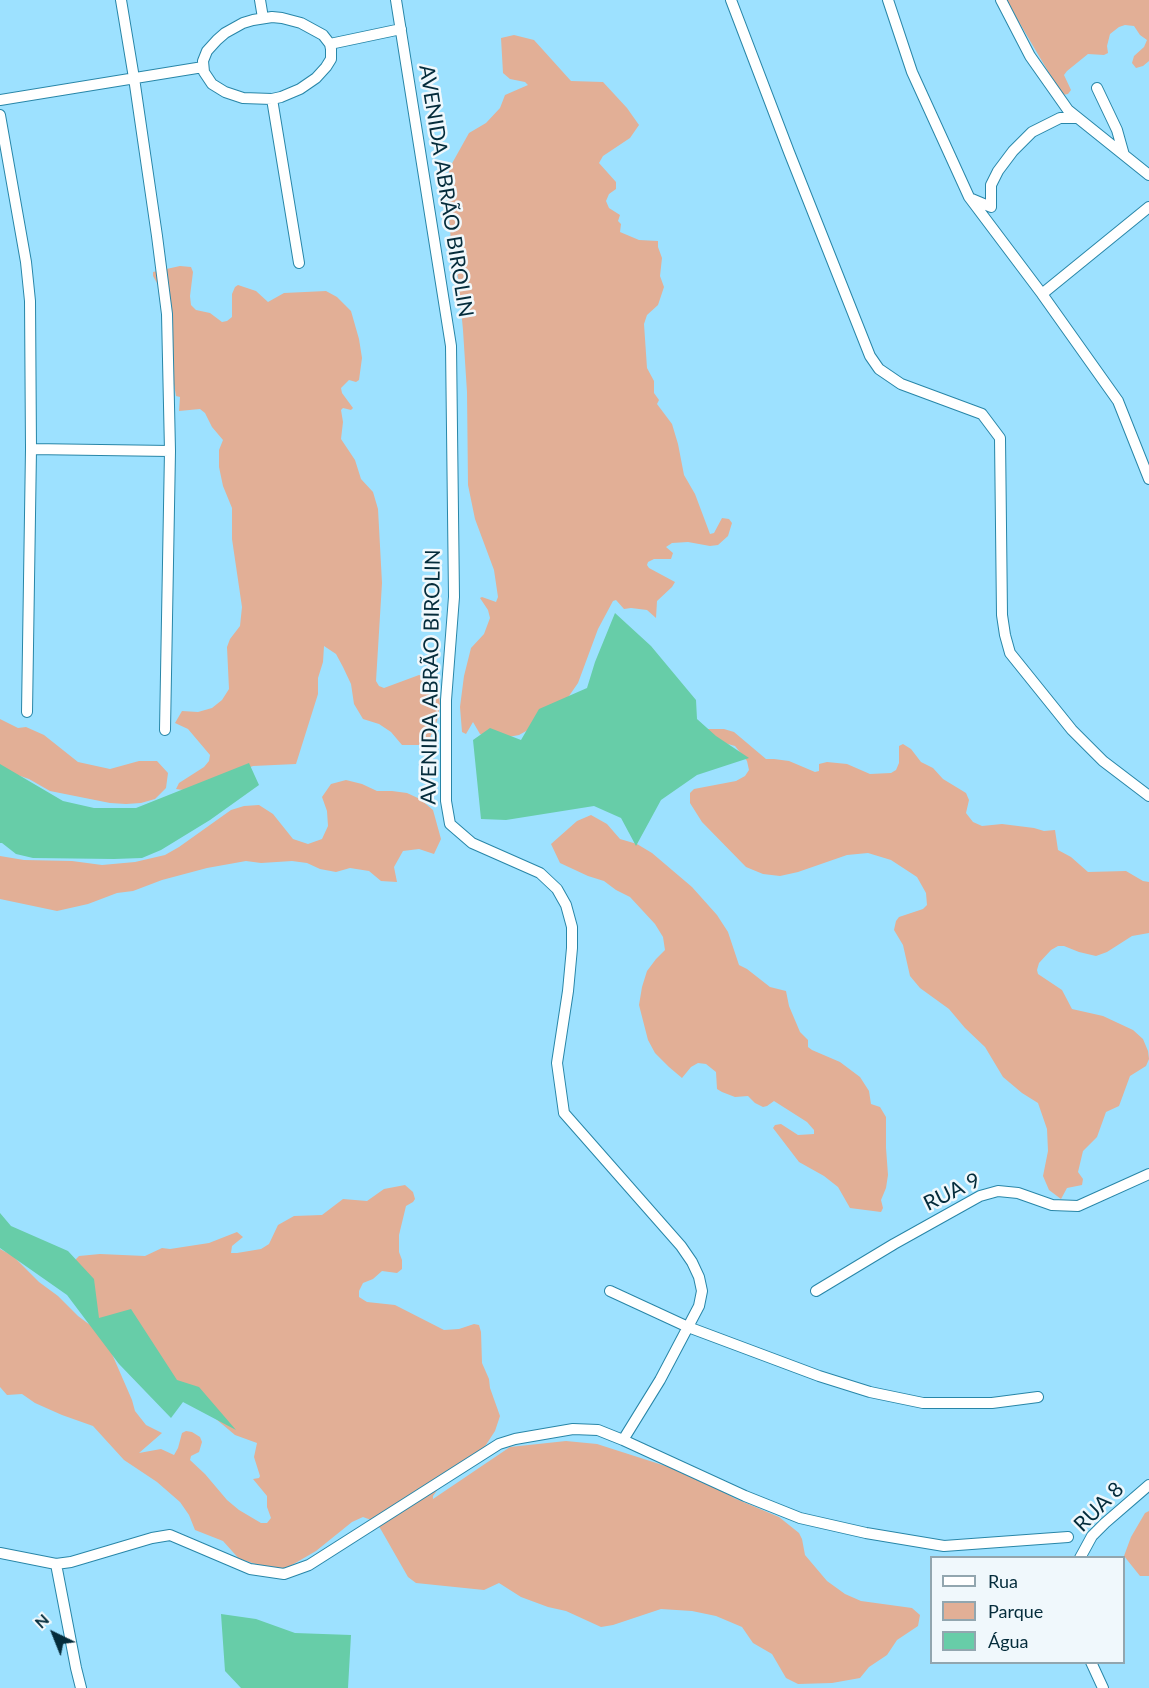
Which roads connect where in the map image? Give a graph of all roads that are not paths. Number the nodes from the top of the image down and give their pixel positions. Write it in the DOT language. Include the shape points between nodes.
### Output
graph roads {
  1 [pos="121,0"];
  2 [pos="260,0"];
  3 [pos="396,0"];
  4 [pos="731,0"];
  5 [pos="888,0"];
  6 [pos="1001,0"];
  7 [pos="263,18"];
  8 [pos="401,29"];
  9 [pos="330,44"];
  10 [pos="203,67"];
  11 [pos="134,78"];
  12 [pos="1097,88"];
  13 [pos="0,99"];
  14 [pos="272,99"];
  15 [pos="0,115"];
  16 [pos="1078,118"];
  17 [pos="1124,155"];
  18 [pos="1149,175"];
  19 [pos="969,197"];
  20 [pos="1149,207"];
  21 [pos="299,263"];
  22 [pos="1042,294"];
  23 [pos="31,449"];
  24 [pos="170,451"];
  25 [pos="1149,479"];
  26 [pos="27,712"];
  27 [pos="165,730"];
  28 [pos="1149,796"];
  29 [pos="1149,1174"];
  30 [pos="610,1291"];
  31 [pos="816,1291"];
  32 [pos="688,1327"];
  33 [pos="1038,1397"];
  34 [pos="623,1440"];
  35 [pos="1149,1485"];
  36 [pos="1068,1537"];
  37 [pos="0,1553"];
  38 [pos="1081,1556"];
  39 [pos="56,1564"];
  40 [pos="1091,1664"];
  41 [pos="81,1688"];
  42 [pos="1103,1688"];
  1 -- 11 [label="street"];
  2 -- 7 [label="street"];
  3 -- 8 [label="street, AVENIDA ABRÃO BIROLIN"];
  4 -- 28 [label="street" via="870,356 879,369 901,384 982,414 1000,438 1002,615 1010,653 1072,730"];
  5 -- 19 [label="street" via="912,72"];
  6 -- 16 [label="street" via="1030,56 1068,110"];
  7 -- 9 [label="street" via="301,23 323,35"];
  7 -- 10 [label="street" via="225,33 207,51"];
  8 -- 9 [label="street"];
  8 -- 32 [label="street, AVENIDA ABRÃO BIROLIN" via="451,346 454,597 446,700 446,801 450,824 472,843 540,873 557,889 566,905 573,948 557,1063 564,1113 692,1262 702,1290"];
  9 -- 14 [label="street" via="331,59 316,78 291,94"];
  10 -- 11 [label="street"];
  10 -- 14 [label="street" via="208,81 225,92 243,98"];
  11 -- 13 [label="street"];
  11 -- 24 [label="street" via="165,289"];
  12 -- 17 [label="street"];
  14 -- 21 [label="street"];
  15 -- 23 [label="street" via="29,282"];
  16 -- 17 [label="street"];
  16 -- 19 [label="street" via="1060,118 1032,132 1013,151 991,185 990,207"];
  17 -- 18 [label="street"];
  19 -- 22 [label="street"];
  20 -- 22 [label="street"];
  22 -- 25 [label="street" via="1118,401"];
  23 -- 24 [label="street"];
  23 -- 26 [label="street"];
  24 -- 27 [label="street"];
  29 -- 31 [label="street, RUA 9" via="1078,1206 1052,1205 1018,1193 998,1191 980,1196"];
  30 -- 32 [label="street"];
  32 -- 33 [label="street" via="819,1377 923,1403 992,1403"];
  32 -- 34 [label="street, AVENIDA ABRÃO BIROLIN"];
  34 -- 36 [label="street" via="800,1518 866,1533 944,1546"];
  34 -- 39 [label="street" via="598,1430 573,1429 499,1444 309,1565 284,1574 250,1569 170,1535"];
  35 -- 38 [label="street, RUA 8" via="1092,1536"];
  37 -- 39 [label="street"];
  39 -- 41 [label="street"];
  40 -- 42 [label="street"];
}
